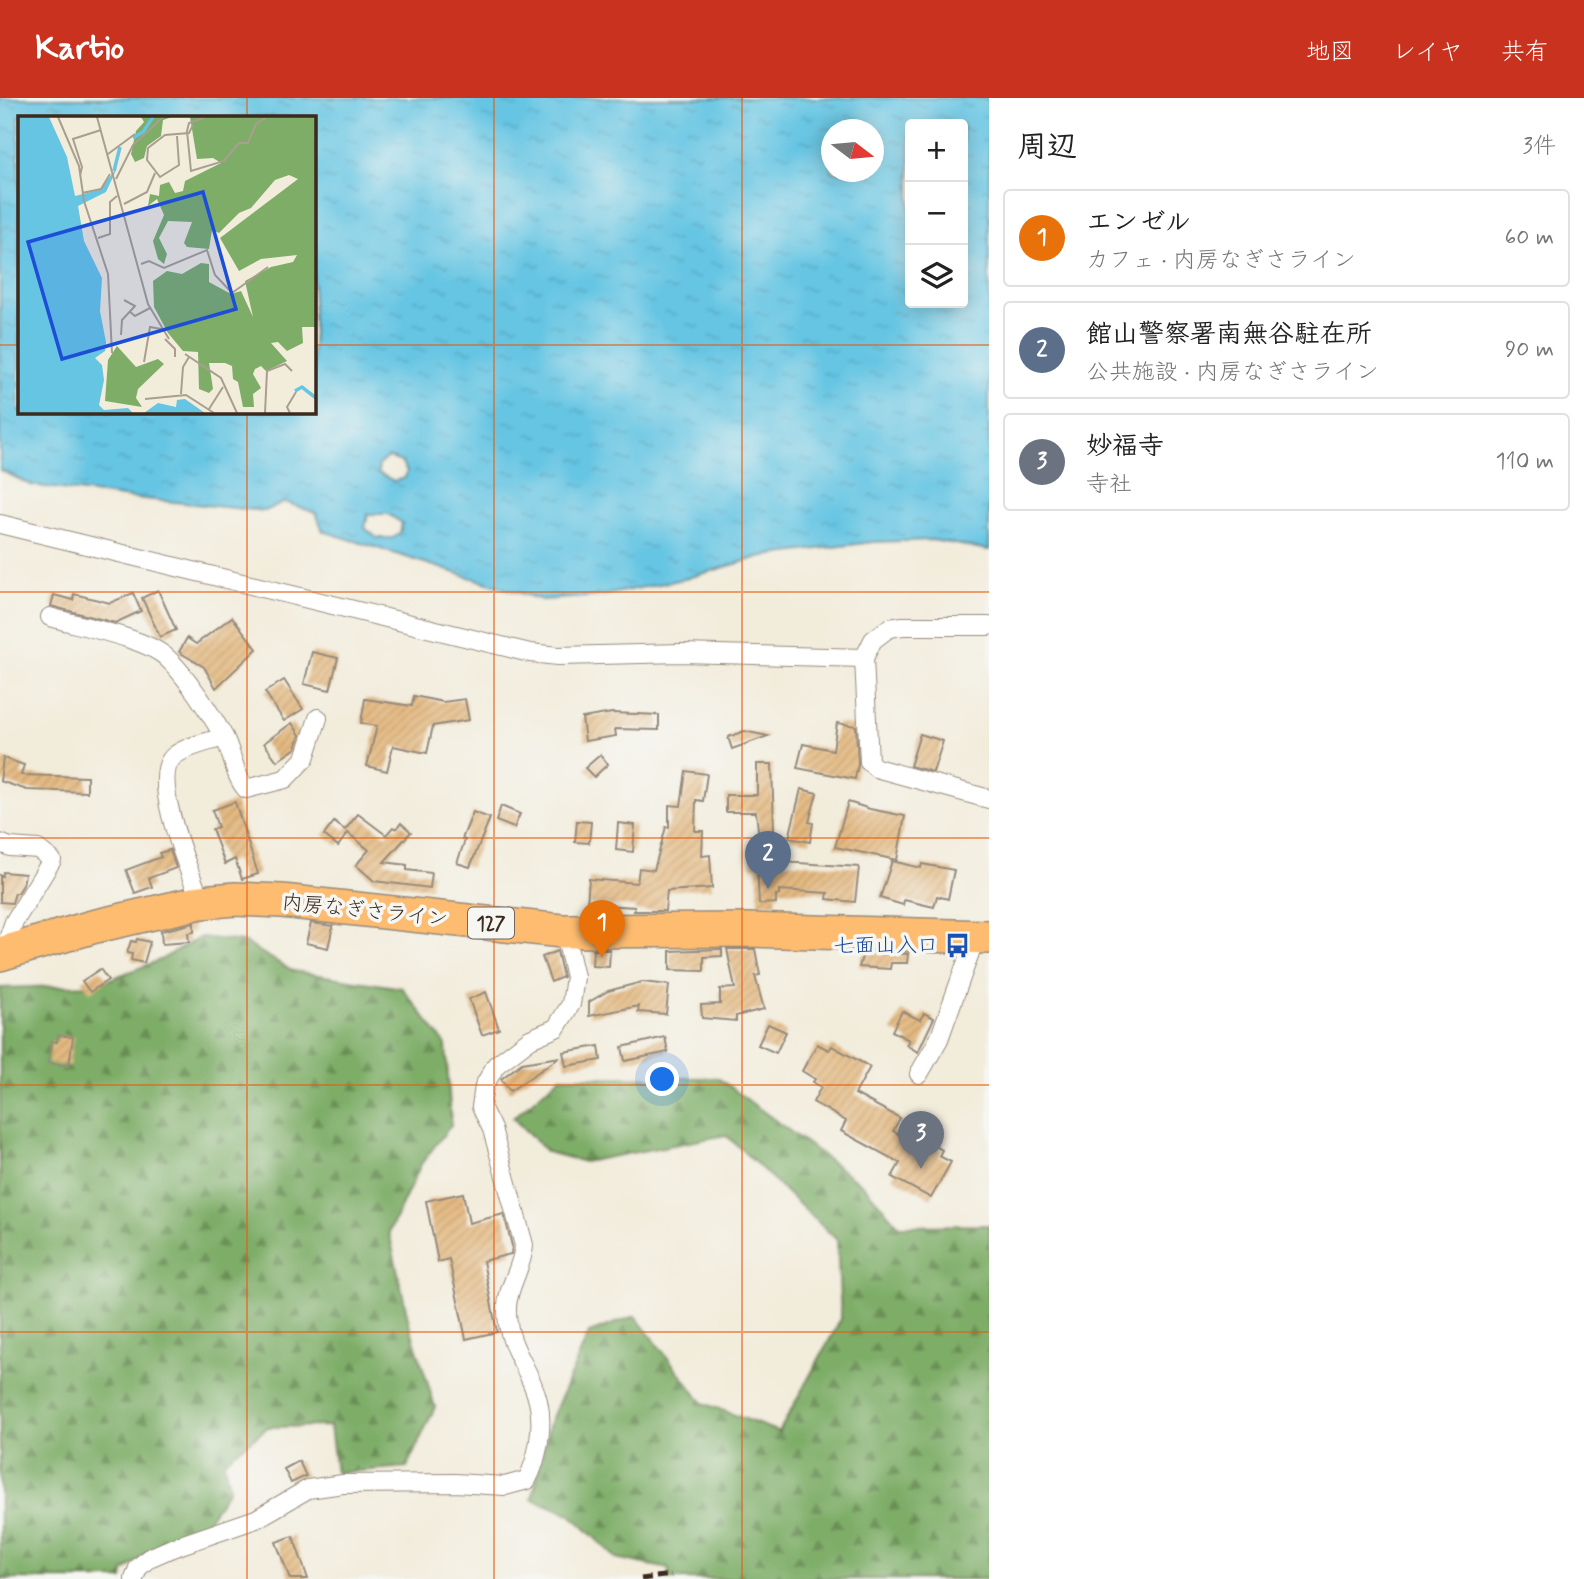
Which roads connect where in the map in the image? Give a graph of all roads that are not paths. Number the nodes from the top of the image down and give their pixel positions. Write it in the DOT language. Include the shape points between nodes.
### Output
graph roads {
  1 [pos="0,523"];
  2 [pos="50,617"];
  3 [pos="989,626"];
  4 [pos="864,658"];
  5 [pos="318,718"];
  6 [pos="224,737"];
  7 [pos="989,799"];
  8 [pos="0,843"];
  9 [pos="201,902"];
  10 [pos="562,931"];
  11 [pos="983,937"];
  12 [pos="4,942"];
  13 [pos="919,1074"];
  14 [pos="134,1579"];
  1 -- 4 [label="street" via="530,653"];
  2 -- 6 [label="street" via="147,645 165,656"];
  3 -- 4 [label="street" via="888,628 873,640"];
  4 -- 7 [label="street" via="869,762 876,768"];
  5 -- 6 [label="street" via="305,758 285,779 246,789"];
  6 -- 9 [label="street" via="180,752 171,758 166,771 169,807"];
  8 -- 12 [label="street" via="38,849 52,860"];
  9 -- 10 [label="highway, 内房なぎさライン / 127" via="282,901"];
  9 -- 12 [label="highway, 内房なぎさライン / 127"];
  10 -- 11 [label="highway, 内房なぎさライン / 127" via="749,930"];
  10 -- 14 [label="street" via="575,977 571,1004 556,1028 530,1039 496,1065 484,1086 481,1107 492,1129 524,1245 506,1306 510,1341 539,1401 536,1463 527,1480 505,1486 343,1484 308,1489 256,1519 149,1558"];
  11 -- 13 [label="street"];
}
